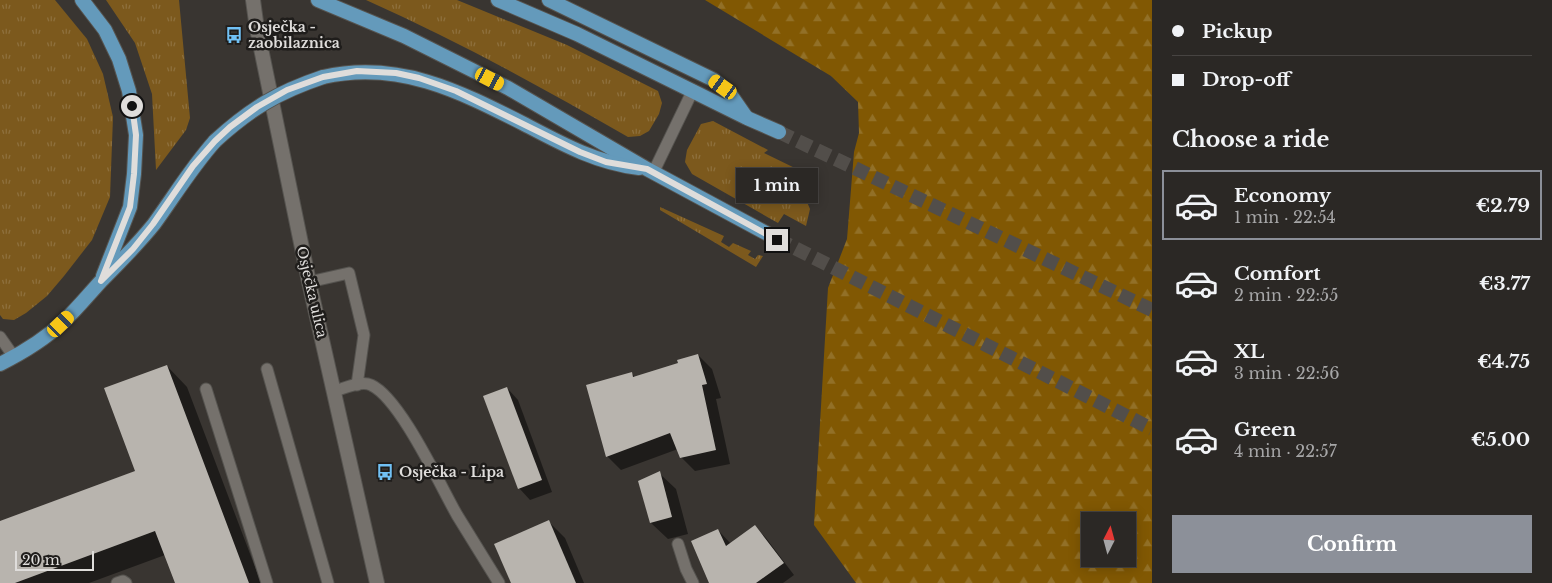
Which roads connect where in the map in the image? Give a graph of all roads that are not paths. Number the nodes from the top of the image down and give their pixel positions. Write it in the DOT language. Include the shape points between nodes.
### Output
graph roads {
  1 [pos="82,0"];
  2 [pos="253,0"];
  3 [pos="318,0"];
  4 [pos="498,0"];
  5 [pos="549,0"];
  6 [pos="692,90"];
  7 [pos="746,118"];
  8 [pos="779,132"];
  9 [pos="650,171"];
  10 [pos="777,240"];
  11 [pos="101,281"];
  12 [pos="309,282"];
  13 [pos="0,337"];
  14 [pos="14,357"];
  15 [pos="0,364"];
  16 [pos="267,369"];
  17 [pos="357,385"];
  18 [pos="206,389"];
  19 [pos="335,392"];
  20 [pos="678,544"];
  21 [pos="117,583"];
  22 [pos="126,583"];
  23 [pos="267,583"];
  24 [pos="328,583"];
  25 [pos="377,583"];
  26 [pos="499,583"];
  27 [pos="693,583"];
  1 -- 11 [label="highway" via="105,30 119,59 129,91 136,135 130,207"];
  2 -- 12 [label="main road, Osječka ulica"];
  3 -- 9 [label="highway" via="404,36 508,88"];
  4 -- 6 [label="highway"];
  5 -- 7 [label="highway" via="714,80 730,94"];
  6 -- 7 [label="highway"];
  6 -- 9 [label="lane"];
  7 -- 8 [label="highway"];
  9 -- 10 [label="highway"];
  9 -- 11 [label="highway, bridge" via="594,158 456,91 419,78 374,71 323,77 267,100 215,141 185,176 143,237"];
  11 -- 14 [label="highway" via="61,324"];
  12 -- 17 [label="lane" via="349,272 364,335"];
  12 -- 19 [label="main road, Osječka ulica"];
  13 -- 14 [label="lane"];
  14 -- 15 [label="highway"];
  16 -- 24 [label="lane"];
  17 -- 19 [label="lane"];
  17 -- 26 [label="lane" via="373,385 395,407"];
  18 -- 23 [label="lane"];
  19 -- 25 [label="main road, Osječka ulica"];
  20 -- 27 [label="lane"];
  21 -- 22 [label="lane"];
}
